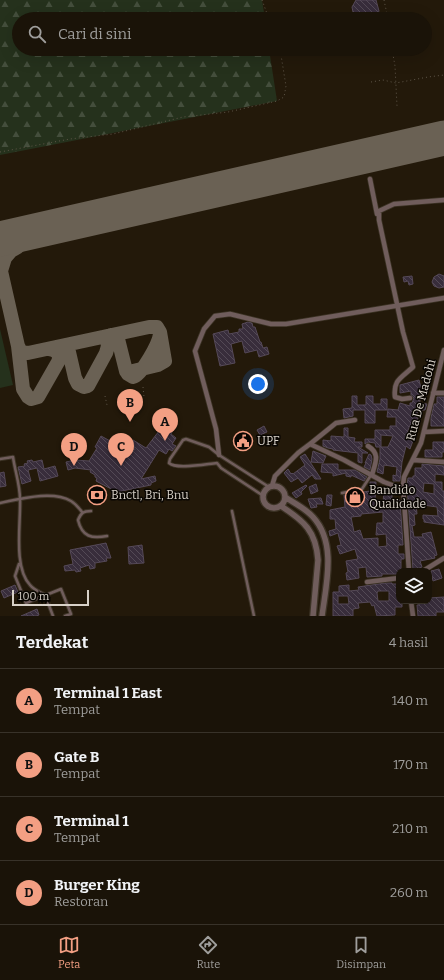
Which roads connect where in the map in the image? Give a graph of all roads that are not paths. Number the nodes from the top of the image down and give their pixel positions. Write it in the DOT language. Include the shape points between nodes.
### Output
graph roads {
  1 [pos="370,179"];
  2 [pos="444,200"];
  3 [pos="379,220"];
  4 [pos="444,298"];
  5 [pos="398,306"];
  6 [pos="444,350"];
  7 [pos="433,393"];
  8 [pos="444,393"];
  9 [pos="410,398"];
  10 [pos="355,420"];
  11 [pos="444,431"];
  12 [pos="424,432"];
  13 [pos="310,444"];
  14 [pos="368,446"];
  15 [pos="219,455"];
  16 [pos="0,459"];
  17 [pos="413,460"];
  18 [pos="444,462"];
  19 [pos="372,474"];
  20 [pos="271,487"];
  21 [pos="403,489"];
  22 [pos="342,492"];
  23 [pos="262,495"];
  24 [pos="285,496"];
  25 [pos="20,499"];
  26 [pos="0,503"];
  27 [pos="281,506"];
  28 [pos="91,510"];
  29 [pos="232,511"];
  30 [pos="82,512"];
  31 [pos="107,536"];
  32 [pos="444,558"];
  33 [pos="19,563"];
  34 [pos="409,568"];
  35 [pos="428,568"];
  36 [pos="396,578"];
  37 [pos="367,582"];
  38 [pos="45,595"];
  39 [pos="412,604"];
  40 [pos="53,616"];
  41 [pos="66,616"];
  42 [pos="254,616"];
  43 [pos="313,616"];
  44 [pos="322,616"];
  45 [pos="413,616"];
  1 -- 3 [label="street"];
  2 -- 3 [label="street" via="394,204 379,211"];
  3 -- 5 [label="street"];
  4 -- 5 [label="street"];
  5 -- 9 [label="street" via="413,367 397,381 394,389 396,397"];
  5 -- 15 [label="street" via="286,324 271,324 230,314 215,316 204,329 195,351 216,429"];
  6 -- 7 [label="street, Rua De Madohi"];
  7 -- 8 [label="street"];
  7 -- 12 [label="street, Rua De Madohi"];
  10 -- 13 [label="street" via="336,423"];
  11 -- 12 [label="street"];
  12 -- 17 [label="street, Rua De Madohi"];
  13 -- 19 [label="street"];
  13 -- 20 [label="street" via="275,476"];
  14 -- 19 [label="street" via="373,449 376,456"];
  15 -- 20 [label="lane"];
  15 -- 23 [label="lane" via="209,447 186,439 169,463 180,467 216,463"];
  16 -- 25 [label="lane" via="13,457"];
  17 -- 18 [label="street"];
  17 -- 21 [label="street, Rua De Madohi" via="404,477"];
  19 -- 21 [label="street"];
  19 -- 22 [label="lane" via="362,489"];
  20 -- 23 [label="street"];
  20 -- 24 [label="street" via="279,488"];
  21 -- 34 [label="street, Rua De Madohi"];
  23 -- 27 [label="street" via="268,507"];
  24 -- 27 [label="street"];
  24 -- 44 [label="street" via="313,517 324,538 328,566"];
  25 -- 26 [label="lane"];
  25 -- 30 [label="lane" via="50,495 61,497 71,501"];
  25 -- 33 [label="lane"];
  27 -- 43 [label="street" via="308,527 318,552"];
  28 -- 30 [label="lane"];
  29 -- 42 [label="lane"];
  30 -- 31 [label="lane" via="78,520 79,525 87,536"];
  32 -- 35 [label="street"];
  33 -- 38 [label="lane" via="29,585"];
  33 -- 38 [label="lane" via="16,576 26,603"];
  36 -- 37 [label="street"];
  38 -- 40 [label="lane"];
  38 -- 41 [label="lane" via="61,589 71,614"];
  39 -- 45 [label="street"];
}
